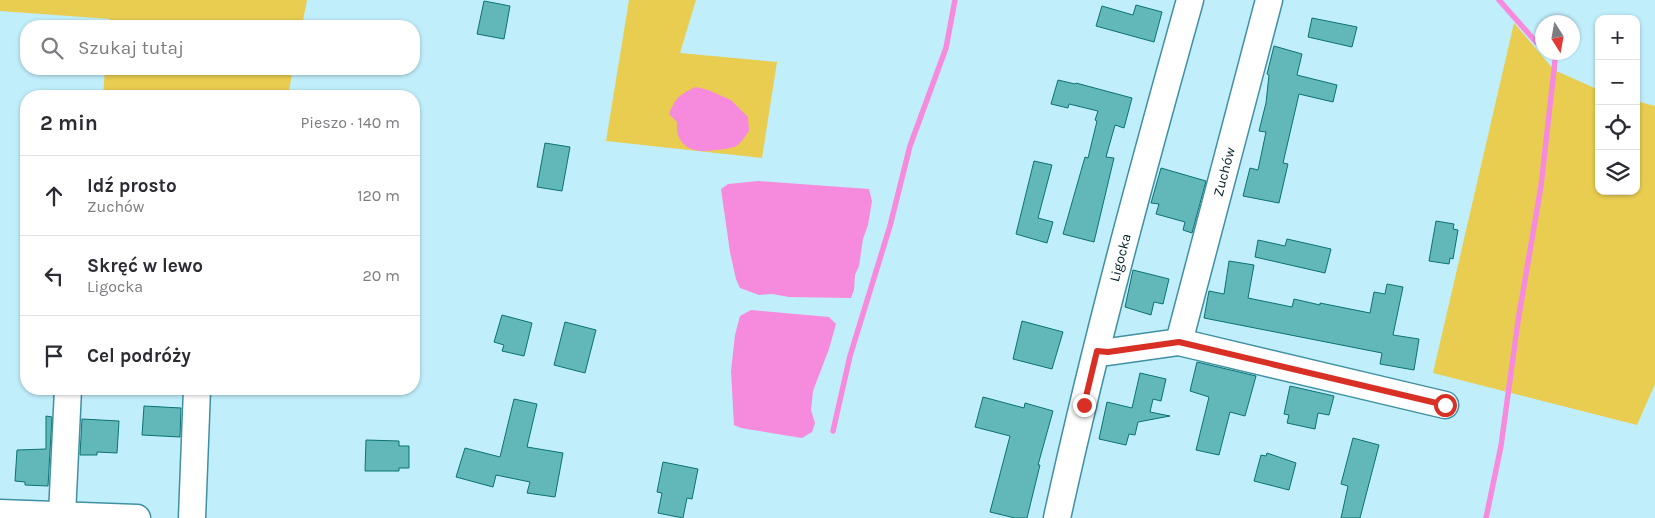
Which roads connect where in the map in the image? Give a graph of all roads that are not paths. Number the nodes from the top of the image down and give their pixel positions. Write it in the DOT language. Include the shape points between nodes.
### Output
graph roads {
  1 [pos="1190,0"];
  2 [pos="1269,0"];
  3 [pos="1179,342"];
  4 [pos="1097,351"];
  5 [pos="68,395"];
  6 [pos="196,395"];
  7 [pos="1445,405"];
  8 [pos="0,513"];
  9 [pos="62,515"];
  10 [pos="137,518"];
  11 [pos="192,518"];
  12 [pos="1057,518"];
  1 -- 4 [label="street, Ligocka" via="1139,181"];
  2 -- 3 [label="street, Zuchów"];
  3 -- 4 [label="street"];
  3 -- 7 [label="street"];
  4 -- 12 [label="street, Ligocka"];
  5 -- 9 [label="street"];
  6 -- 11 [label="street"];
  8 -- 9 [label="street"];
  9 -- 10 [label="street"];
}
